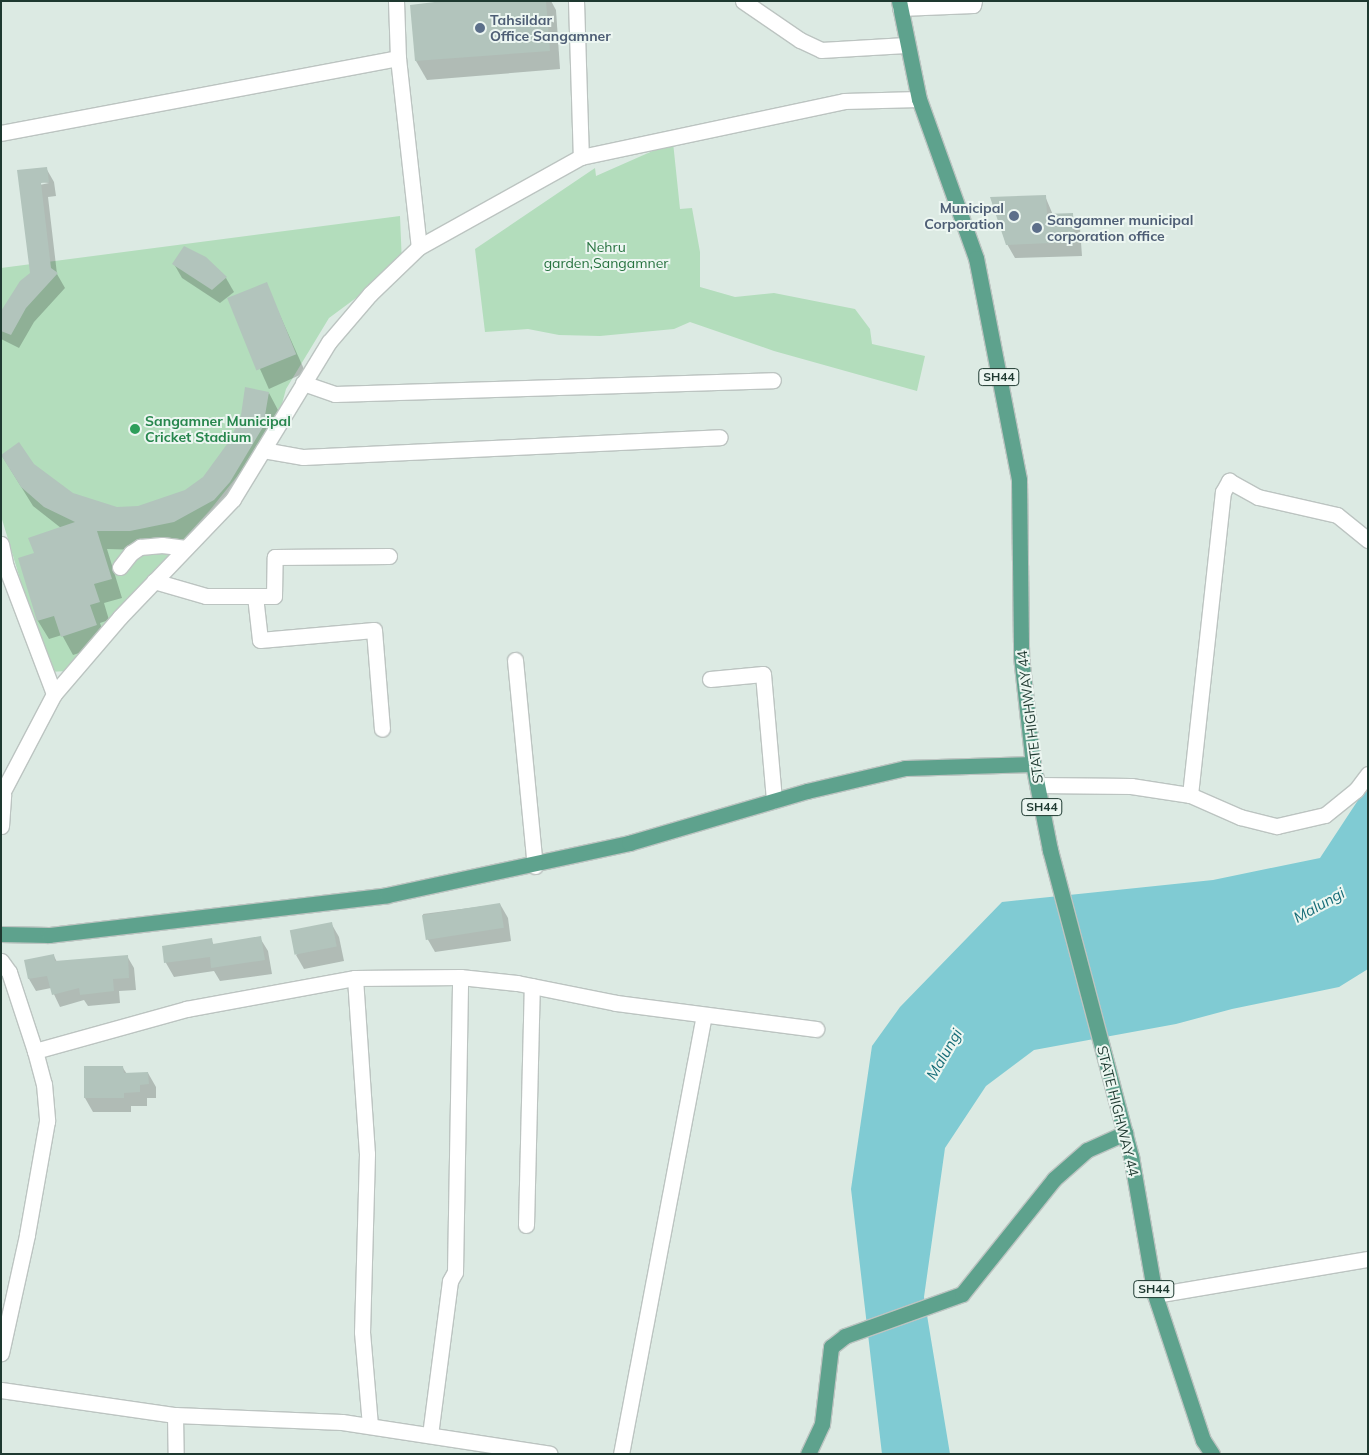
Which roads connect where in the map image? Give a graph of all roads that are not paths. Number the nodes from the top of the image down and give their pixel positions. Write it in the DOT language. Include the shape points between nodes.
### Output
graph roads {
  1 [pos="396,1"];
  2 [pos="576,1"];
  3 [pos="974,1"];
  4 [pos="739,2"];
  5 [pos="900,4"];
  6 [pos="906,45"];
  7 [pos="398,58"];
  8 [pos="919,99"];
  9 [pos="1,133"];
  10 [pos="581,157"];
  11 [pos="419,247"];
  12 [pos="773,380"];
  13 [pos="303,383"];
  14 [pos="720,437"];
  15 [pos="263,450"];
  16 [pos="1368,540"];
  17 [pos="1,544"];
  18 [pos="186,548"];
  19 [pos="389,556"];
  20 [pos="120,567"];
  21 [pos="154,581"];
  22 [pos="255,596"];
  23 [pos="515,660"];
  24 [pos="710,679"];
  25 [pos="54,694"];
  26 [pos="382,729"];
  27 [pos="1033,764"];
  28 [pos="1368,774"];
  29 [pos="1037,785"];
  30 [pos="2,795"];
  31 [pos="1190,795"];
  32 [pos="774,801"];
  33 [pos="1,826"];
  34 [pos="535,866"];
  35 [pos="1,934"];
  36 [pos="1,962"];
  37 [pos="355,978"];
  38 [pos="460,978"];
  39 [pos="532,986"];
  40 [pos="704,1016"];
  41 [pos="816,1029"];
  42 [pos="35,1051"];
  43 [pos="1125,1132"];
  44 [pos="526,1225"];
  45 [pos="1368,1259"];
  46 [pos="1155,1295"];
  47 [pos="1,1353"];
  48 [pos="1,1390"];
  49 [pos="175,1416"];
  50 [pos="370,1426"];
  51 [pos="430,1435"];
  52 [pos="176,1454"];
  53 [pos="550,1454"];
  54 [pos="621,1454"];
  55 [pos="808,1454"];
  56 [pos="1212,1454"];
  1 -- 7 [label="street"];
  2 -- 10 [label="street"];
  3 -- 5 [label="street" via="974,5"];
  4 -- 6 [label="street" via="822,50"];
  5 -- 6 [label="main road, STATE HIGHWAY 44 / SH44"];
  6 -- 8 [label="main road, STATE HIGHWAY 44 / SH44"];
  7 -- 9 [label="street"];
  7 -- 11 [label="street"];
  8 -- 10 [label="street" via="844,101"];
  8 -- 27 [label="main road, STATE HIGHWAY 44 / SH44" via="976,258 1019,480 1021,656"];
  10 -- 11 [label="street"];
  11 -- 13 [label="street" via="358,307 329,342"];
  12 -- 13 [label="street" via="335,394"];
  13 -- 15 [label="street"];
  14 -- 15 [label="street" via="304,457"];
  15 -- 18 [label="street" via="233,499"];
  16 -- 31 [label="street" via="1337,515 1258,498 1229,481 1223,492"];
  17 -- 25 [label="street" via="6,567"];
  18 -- 20 [label="street" via="140,547"];
  18 -- 21 [label="street"];
  19 -- 22 [label="street" via="275,557 274,596"];
  21 -- 22 [label="street" via="206,596"];
  21 -- 25 [label="street"];
  22 -- 26 [label="street" via="260,640 374,630"];
  23 -- 34 [label="street"];
  24 -- 32 [label="street" via="764,674"];
  25 -- 30 [label="street"];
  27 -- 29 [label="main road, STATE HIGHWAY 44 / SH44"];
  27 -- 32 [label="main road" via="905,768"];
  28 -- 31 [label="street" via="1356,790 1325,815 1277,826 1240,817"];
  29 -- 31 [label="street" via="1131,786"];
  29 -- 43 [label="main road, STATE HIGHWAY 44 / SH44" via="1050,850"];
  30 -- 33 [label="street"];
  32 -- 34 [label="main road"];
  34 -- 35 [label="main road" via="387,895 49,935"];
  36 -- 42 [label="street" via="9,972"];
  37 -- 38 [label="street"];
  37 -- 42 [label="street" via="186,1009"];
  37 -- 50 [label="street" via="367,1154 362,1332"];
  38 -- 39 [label="street"];
  38 -- 51 [label="street" via="455,1272 450,1281"];
  39 -- 40 [label="street"];
  39 -- 44 [label="street"];
  40 -- 41 [label="street"];
  40 -- 54 [label="street"];
  42 -- 47 [label="street" via="44,1084 46,1121 28,1236"];
  43 -- 46 [label="main road, STATE HIGHWAY 44 / SH44"];
  43 -- 55 [label="main road" via="1087,1150 1054,1179 962,1294 845,1336 831,1347 822,1424"];
  45 -- 46 [label="street"];
  46 -- 56 [label="main road, STATE HIGHWAY 44 / SH44" via="1203,1440"];
  48 -- 49 [label="street"];
  49 -- 50 [label="street" via="342,1422"];
  49 -- 52 [label="street"];
  50 -- 51 [label="street"];
  51 -- 53 [label="street"];
}
